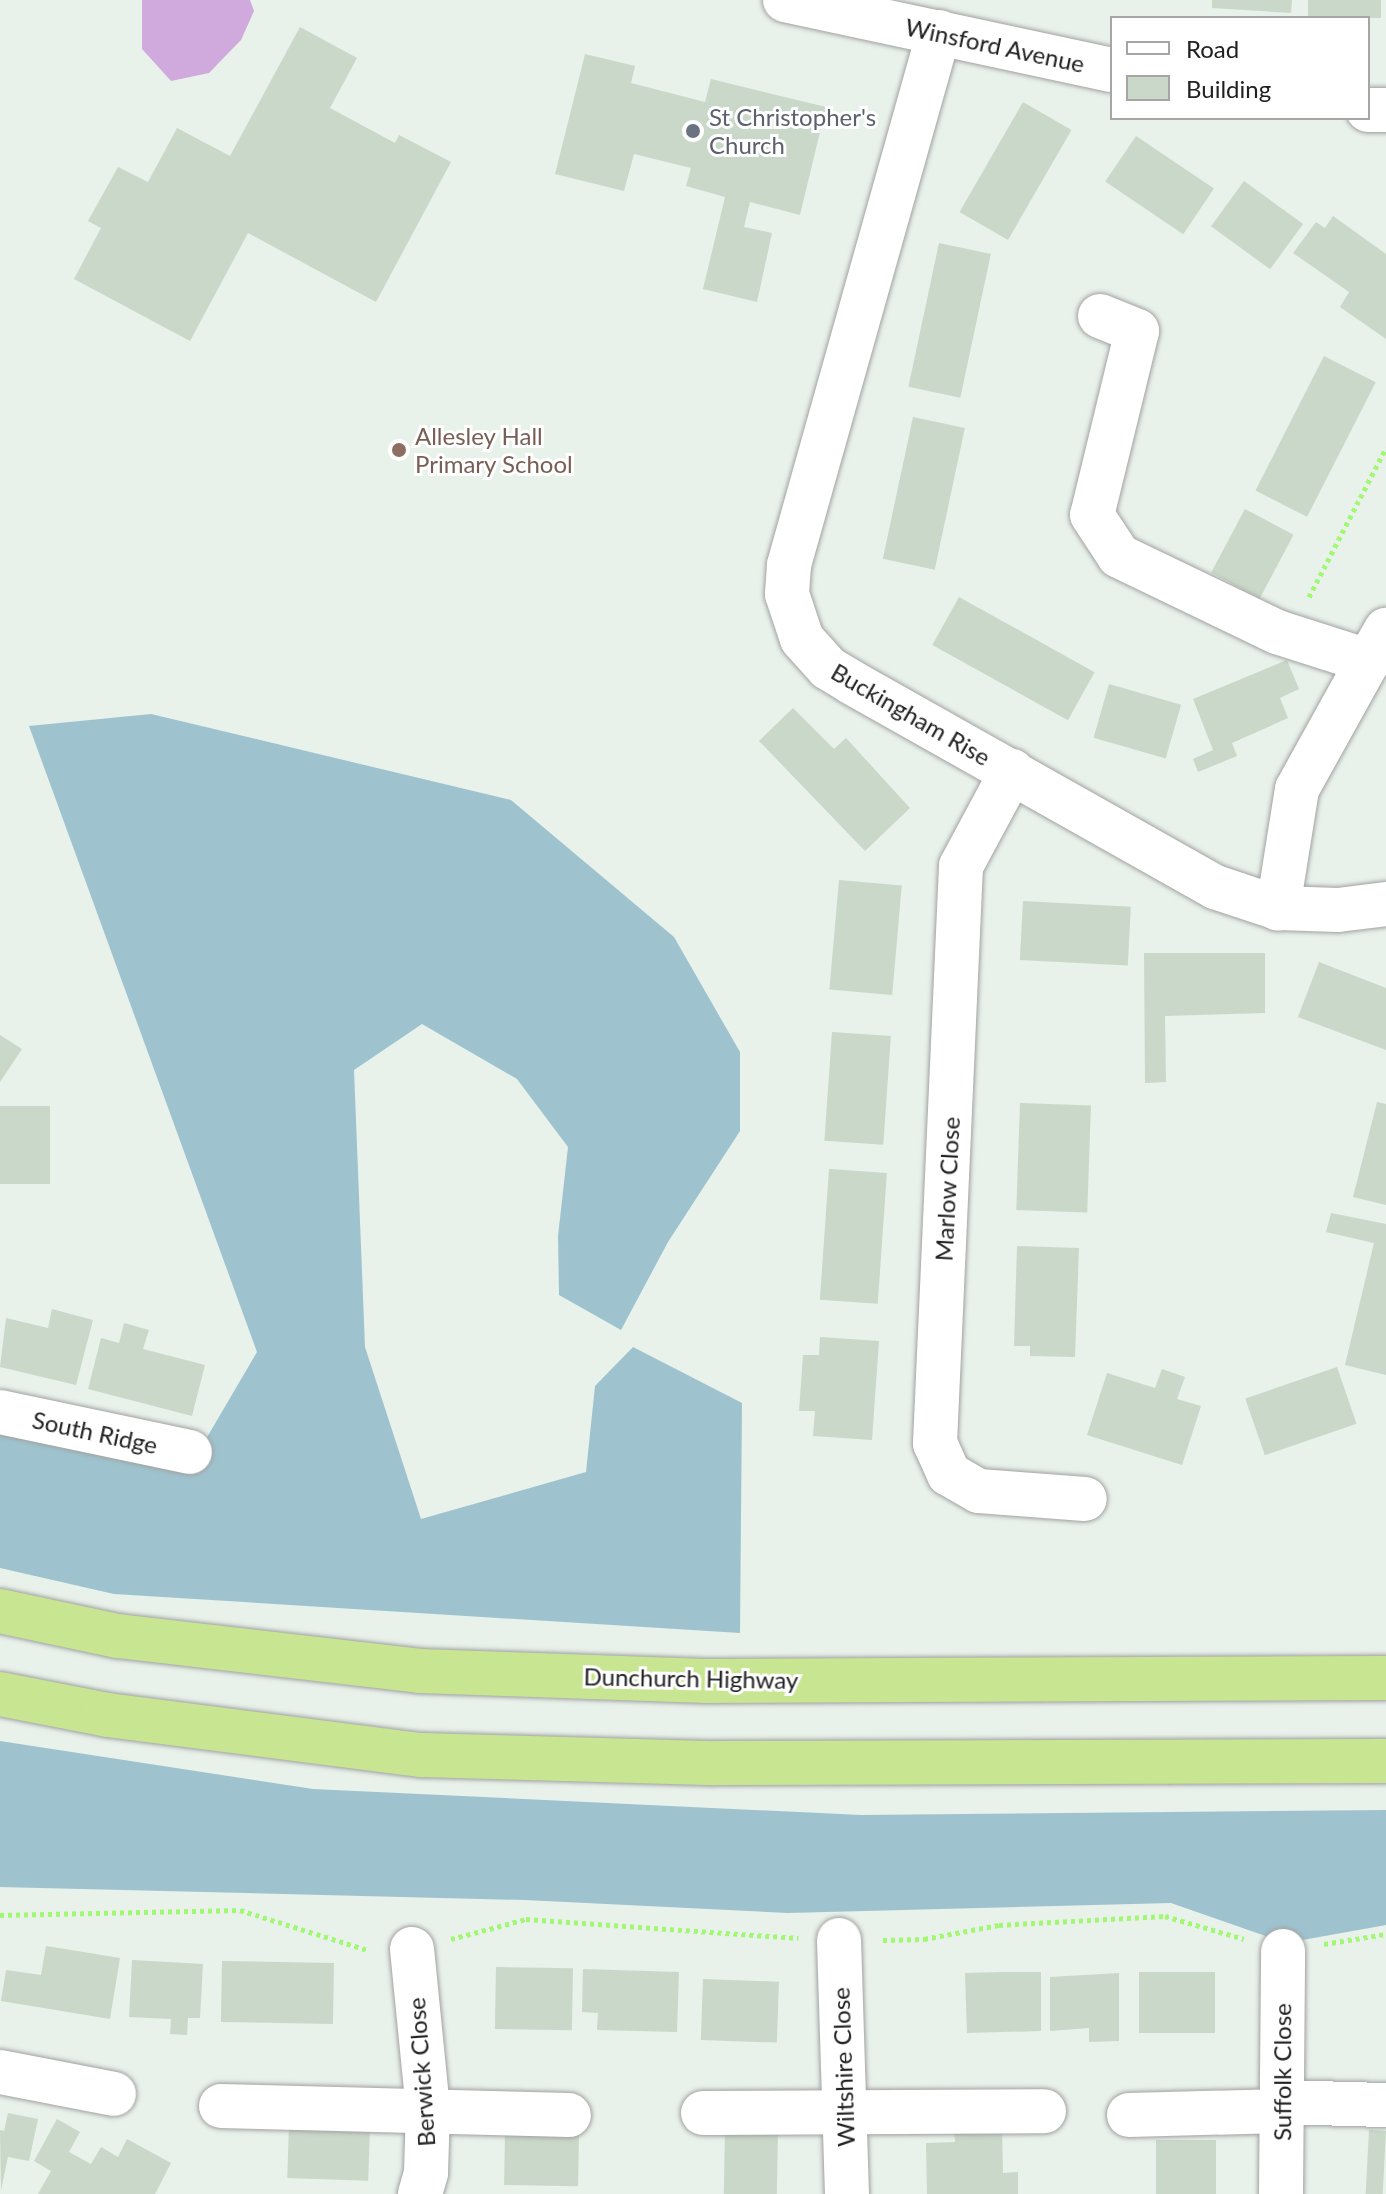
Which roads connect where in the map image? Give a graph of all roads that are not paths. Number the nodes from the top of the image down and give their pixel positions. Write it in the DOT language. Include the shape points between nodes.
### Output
graph roads {
  1 [pos="785,0"];
  2 [pos="939,32"];
  3 [pos="1110,70"];
  4 [pos="1100,316"];
  5 [pos="1377,646"];
  6 [pos="1012,771"];
  7 [pos="1386,904"];
  8 [pos="1278,908"];
  9 [pos="0,1412"];
  10 [pos="190,1452"];
  11 [pos="1085,1499"];
  12 [pos="0,1611"];
  13 [pos="1386,1678"];
  14 [pos="0,1694"];
  15 [pos="1386,1761"];
  16 [pos="839,1940"];
  17 [pos="412,1949"];
  18 [pos="1283,1951"];
  19 [pos="0,2072"];
  20 [pos="114,2094"];
  21 [pos="1386,2105"];
  22 [pos="221,2106"];
  23 [pos="1282,2107"];
  24 [pos="428,2109"];
  25 [pos="1044,2111"];
  26 [pos="703,2113"];
  27 [pos="845,2114"];
  28 [pos="569,2115"];
  29 [pos="1129,2115"];
  30 [pos="420,2194"];
  31 [pos="847,2194"];
  32 [pos="1281,2194"];
  1 -- 2 [label="street, Winsford Avenue"];
  2 -- 3 [label="street, Winsford Avenue"];
  2 -- 6 [label="street, Buckingham Rise" via="789,565 787,594 802,639 828,668"];
  4 -- 5 [label="street" via="1137,331 1092,515 1119,556 1277,632"];
  5 -- 8 [label="street" via="1297,789"];
  6 -- 8 [label="street, Buckingham Rise" via="1215,887"];
  6 -- 11 [label="street, Marlow Close" via="961,866 935,1443 949,1474 979,1491"];
  7 -- 8 [label="street, Buckingham Rise" via="1338,910"];
  9 -- 10 [label="street, South Ridge"];
  12 -- 13 [label="highway, Dunchurch Highway" via="118,1636 420,1671 706,1681"];
  14 -- 15 [label="highway" via="108,1715 421,1755 716,1763"];
  16 -- 27 [label="street, Wiltshire Close"];
  17 -- 24 [label="street, Berwick Close"];
  18 -- 23 [label="street, Suffolk Close"];
  19 -- 20 [label="street"];
  21 -- 23 [label="street"];
  22 -- 24 [label="street"];
  23 -- 29 [label="street"];
  23 -- 32 [label="street, Suffolk Close"];
  24 -- 28 [label="street"];
  24 -- 30 [label="street, Berwick Close" via="426,2173"];
  25 -- 27 [label="street"];
  26 -- 27 [label="street"];
  27 -- 31 [label="street, Wiltshire Close"];
}
